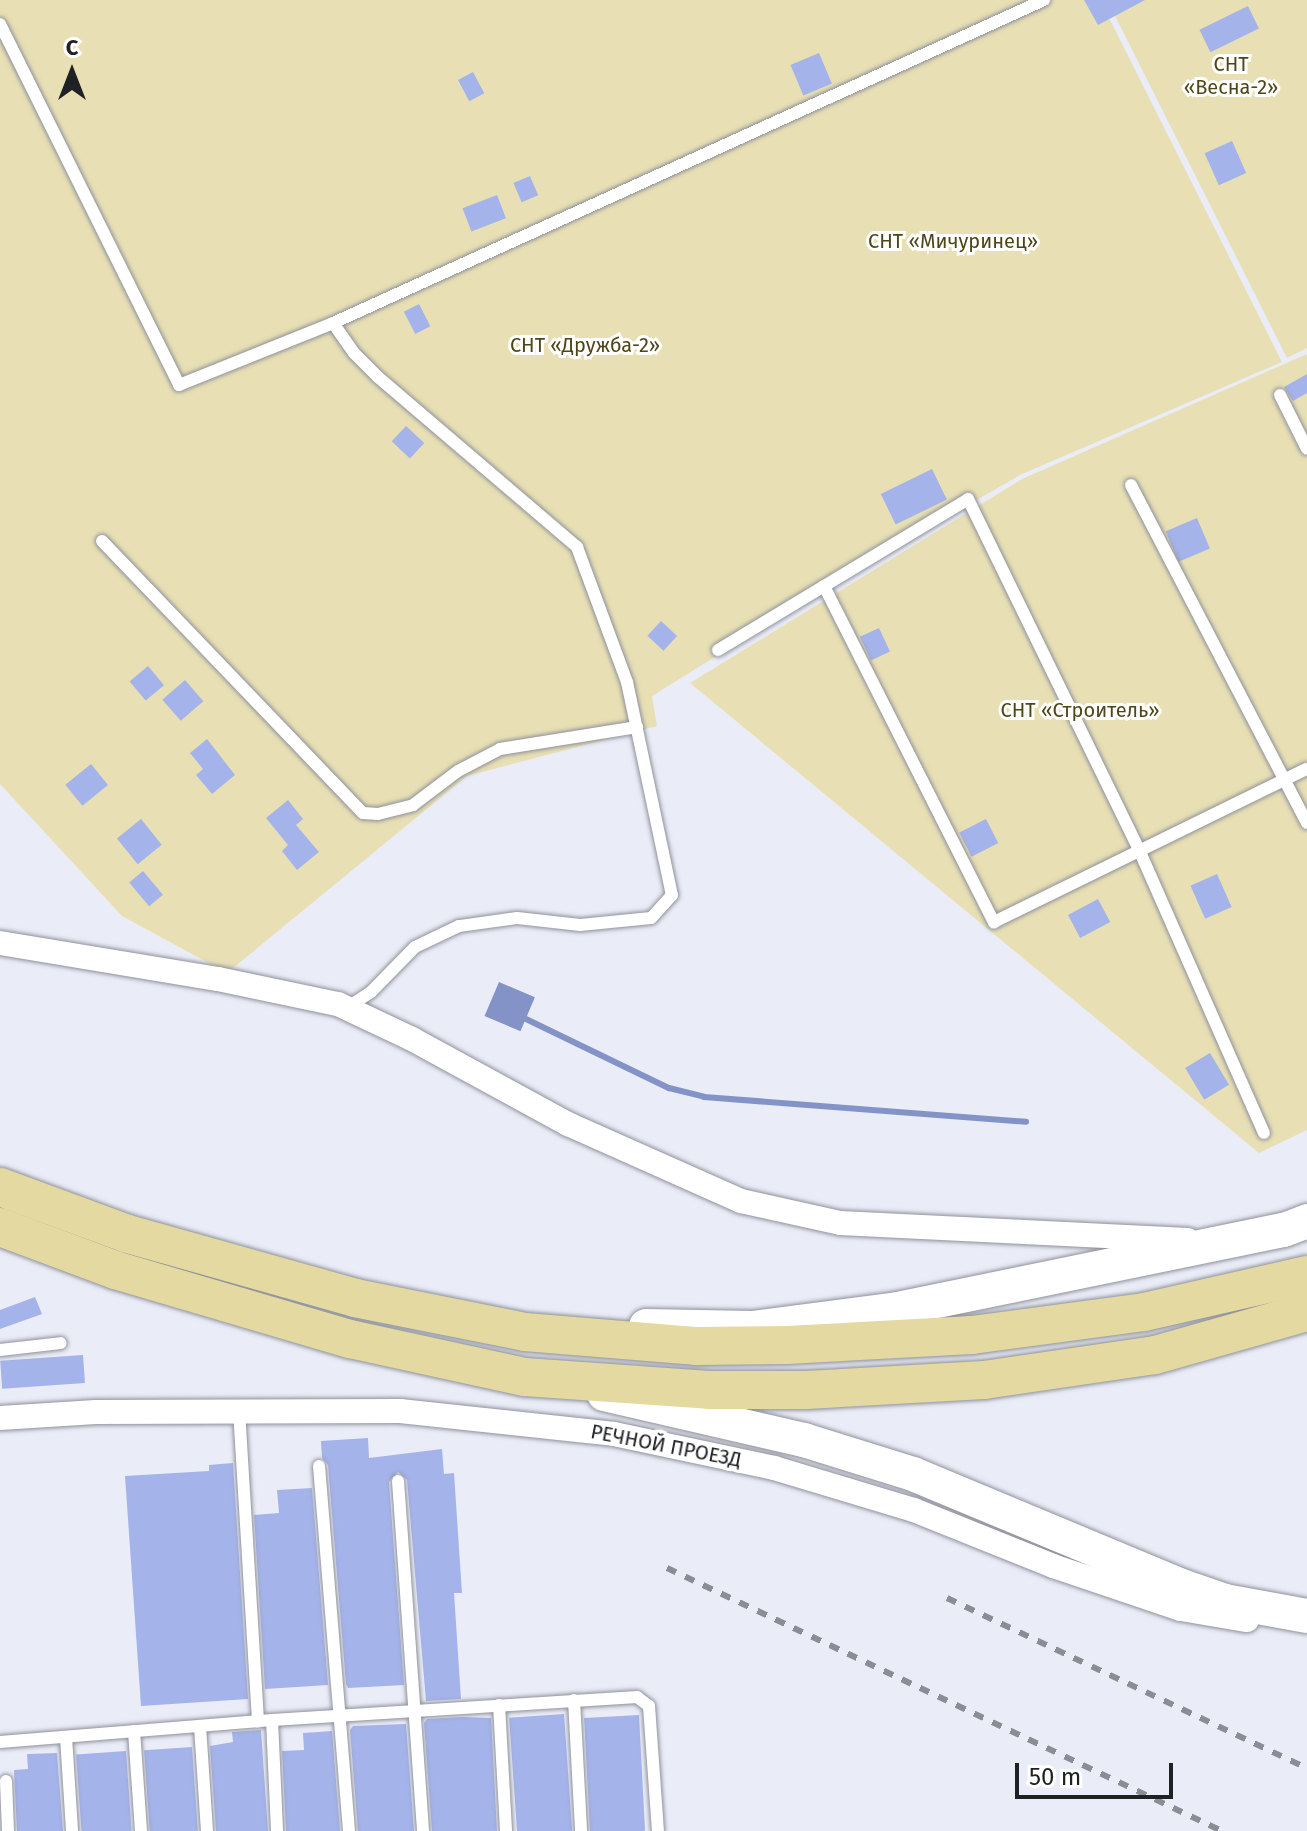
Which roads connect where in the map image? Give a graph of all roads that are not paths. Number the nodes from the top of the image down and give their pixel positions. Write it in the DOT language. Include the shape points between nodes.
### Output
graph roads {
  1 [pos="1044,0"];
  2 [pos="0,24"];
  3 [pos="333,323"];
  4 [pos="1280,395"];
  5 [pos="1307,449"];
  6 [pos="1131,485"];
  7 [pos="102,541"];
  8 [pos="824,586"];
  9 [pos="718,650"];
  10 [pos="637,727"];
  11 [pos="1307,769"];
  12 [pos="1287,779"];
  13 [pos="1307,823"];
  14 [pos="1140,852"];
  15 [pos="0,943"];
  16 [pos="346,1008"];
  17 [pos="1264,1133"];
  18 [pos="0,1187"];
  19 [pos="1307,1221"];
  20 [pos="0,1227"];
  21 [pos="1226,1241"];
  22 [pos="1307,1275"];
  23 [pos="1307,1312"];
  24 [pos="486,1324"];
  25 [pos="61,1343"];
  26 [pos="0,1350"];
  27 [pos="525,1377"];
  28 [pos="239,1410"];
  29 [pos="0,1418"];
  30 [pos="319,1466"];
  31 [pos="398,1481"];
  32 [pos="1307,1618"];
  33 [pos="574,1700"];
  34 [pos="499,1705"];
  35 [pos="416,1711"];
  36 [pos="341,1715"];
  37 [pos="272,1720"];
  38 [pos="258,1721"];
  39 [pos="200,1726"];
  40 [pos="134,1731"];
  41 [pos="66,1737"];
  42 [pos="0,1742"];
  43 [pos="6,1781"];
  44 [pos="8,1831"];
  45 [pos="72,1831"];
  46 [pos="141,1831"];
  47 [pos="207,1831"];
  48 [pos="277,1831"];
  49 [pos="349,1831"];
  50 [pos="423,1831"];
  51 [pos="506,1831"];
  52 [pos="581,1831"];
  53 [pos="658,1831"];
  1 -- 3 [label="lane"];
  2 -- 3 [label="lane" via="179,385"];
  3 -- 10 [label="lane" via="378,377 577,547 627,682"];
  4 -- 5 [label="lane"];
  6 -- 12 [label="lane"];
  7 -- 10 [label="lane" via="363,813 413,805 458,771 500,749"];
  8 -- 9 [label="lane"];
  8 -- 14 [label="lane" via="994,922"];
  8 -- 14 [label="lane" via="968,499"];
  10 -- 16 [label="lane" via="672,895 651,918 580,925 517,918 459,926 415,947 371,992"];
  11 -- 12 [label="lane"];
  12 -- 13 [label="lane"];
  12 -- 14 [label="lane"];
  14 -- 17 [label="lane"];
  15 -- 16 [label="street" via="218,979"];
  16 -- 21 [label="street" via="568,1124 741,1201 840,1223"];
  18 -- 24 [label="main road" via="128,1234 355,1298"];
  19 -- 21 [label="main road"];
  20 -- 27 [label="main road" via="115,1270 350,1339"];
  21 -- 24 [label="main road" via="898,1309 752,1328"];
  22 -- 24 [label="main road" via="1144,1312 972,1335 697,1346"];
  23 -- 27 [label="main road" via="1155,1355 984,1380 709,1390"];
  25 -- 26 [label="lane"];
  27 -- 32 [label="main road" via="804,1440 913,1474 1196,1591"];
  28 -- 29 [label="street, РЕЧНОЙ ПРОЕЗД"];
  28 -- 32 [label="street, РЕЧНОЙ ПРОЕЗД" via="400,1411 614,1434 774,1468 914,1510 1053,1566 1181,1609 1235,1620"];
  28 -- 38 [label="lane"];
  30 -- 36 [label="lane"];
  31 -- 35 [label="lane"];
  33 -- 34 [label="lane"];
  33 -- 52 [label="lane"];
  33 -- 53 [label="lane" via="637,1697 649,1706"];
  34 -- 35 [label="lane"];
  34 -- 51 [label="lane"];
  35 -- 36 [label="lane"];
  35 -- 50 [label="lane"];
  36 -- 37 [label="lane"];
  36 -- 49 [label="lane"];
  37 -- 38 [label="lane"];
  37 -- 48 [label="lane"];
  38 -- 39 [label="lane"];
  39 -- 40 [label="lane"];
  39 -- 47 [label="lane"];
  40 -- 41 [label="lane"];
  40 -- 46 [label="lane"];
  41 -- 42 [label="lane"];
  41 -- 45 [label="lane"];
  43 -- 44 [label="lane"];
}
